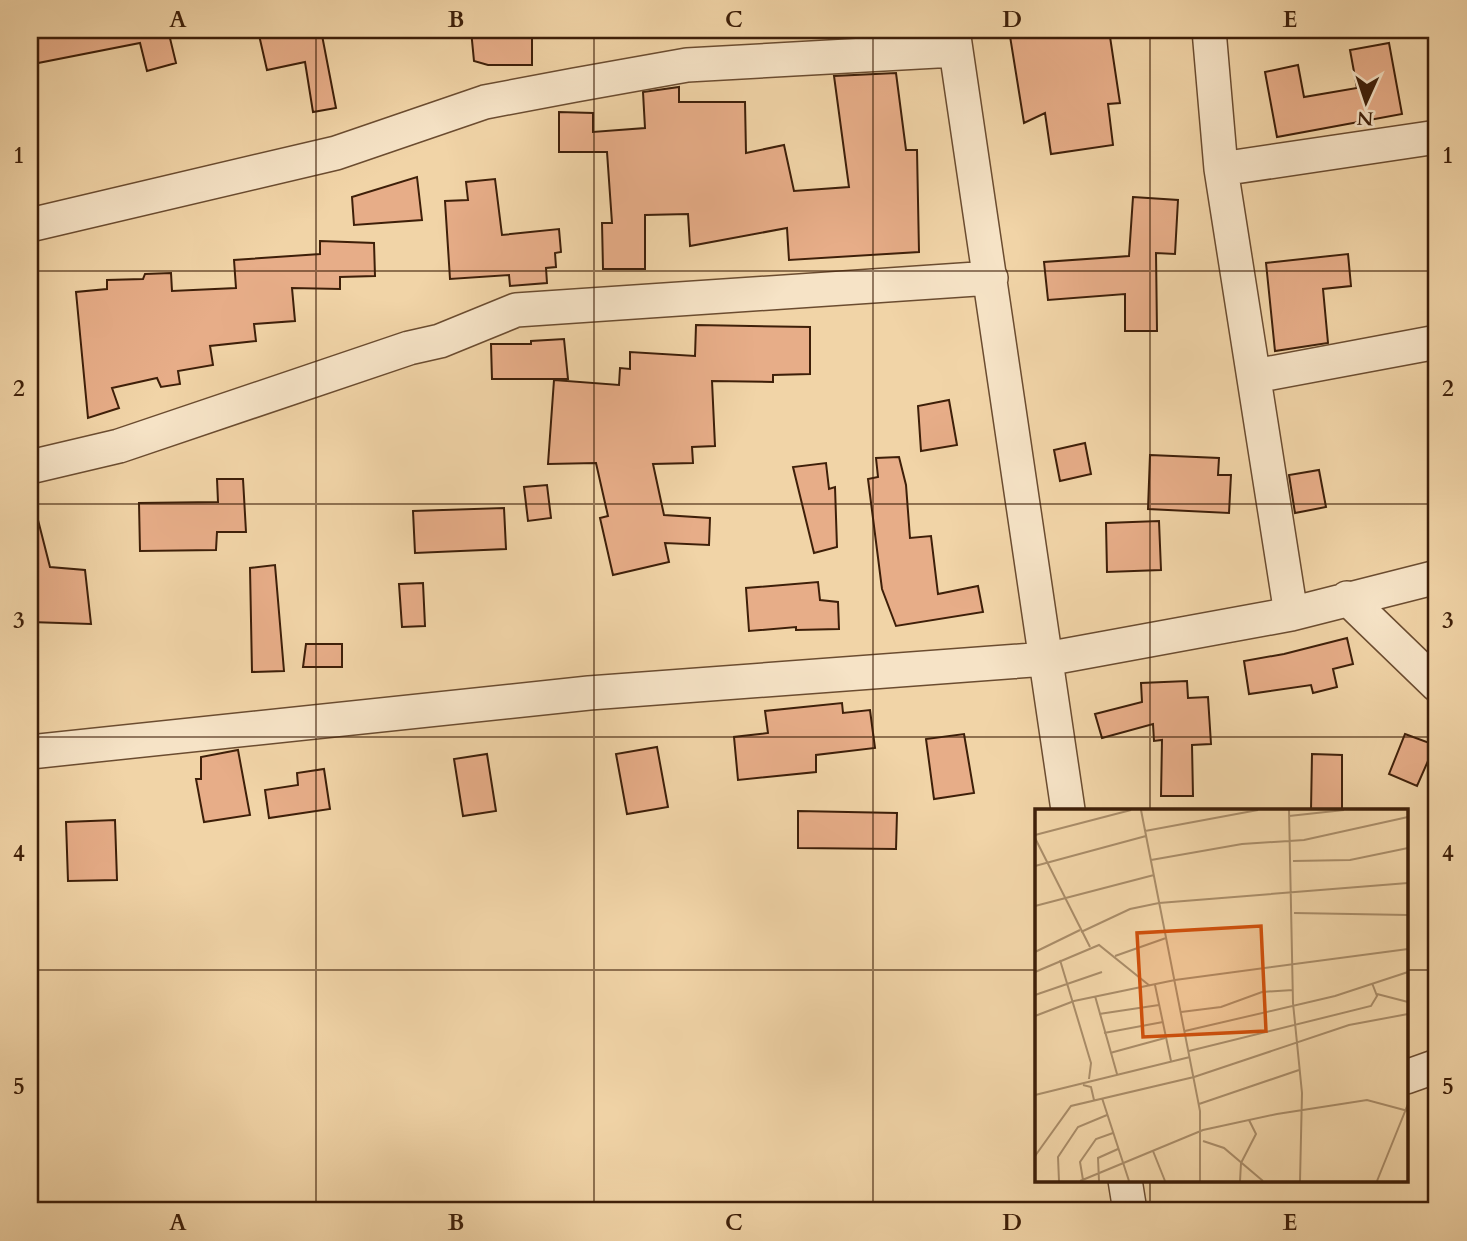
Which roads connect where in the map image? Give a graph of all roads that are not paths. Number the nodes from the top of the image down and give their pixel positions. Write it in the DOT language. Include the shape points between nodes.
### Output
graph roads {
  1 [pos="1209,30"];
  2 [pos="954,40"];
  3 [pos="1437,137"];
  4 [pos="1221,169"];
  5 [pos="30,225"];
  6 [pos="991,278"];
  7 [pos="1437,342"];
  8 [pos="1255,376"];
  9 [pos="30,467"];
  10 [pos="1437,577"];
  11 [pos="1347,598"];
  12 [pos="1291,614"];
  13 [pos="1046,659"];
  14 [pos="1437,685"];
  15 [pos="30,752"];
  16 [pos="1068,809"];
  17 [pos="1437,1066"];
  18 [pos="1408,1076"];
  19 [pos="1125,1182"];
  20 [pos="1130,1211"];
  1 -- 4 [label="street"];
  2 -- 5 [label="street" via="687,65 485,102 336,153"];
  2 -- 6 [label="street"];
  3 -- 4 [label="street"];
  4 -- 8 [label="street"];
  6 -- 9 [label="street" via="516,310 440,341 119,446"];
  6 -- 13 [label="street"];
  7 -- 8 [label="street"];
  8 -- 12 [label="street"];
  10 -- 11 [label="street"];
  11 -- 12 [label="street"];
  11 -- 14 [label="street"];
  12 -- 13 [label="street"];
  13 -- 15 [label="street" via="589,693"];
  13 -- 16 [label="street"];
  17 -- 18 [label="street"];
  19 -- 20 [label="street"];
}
